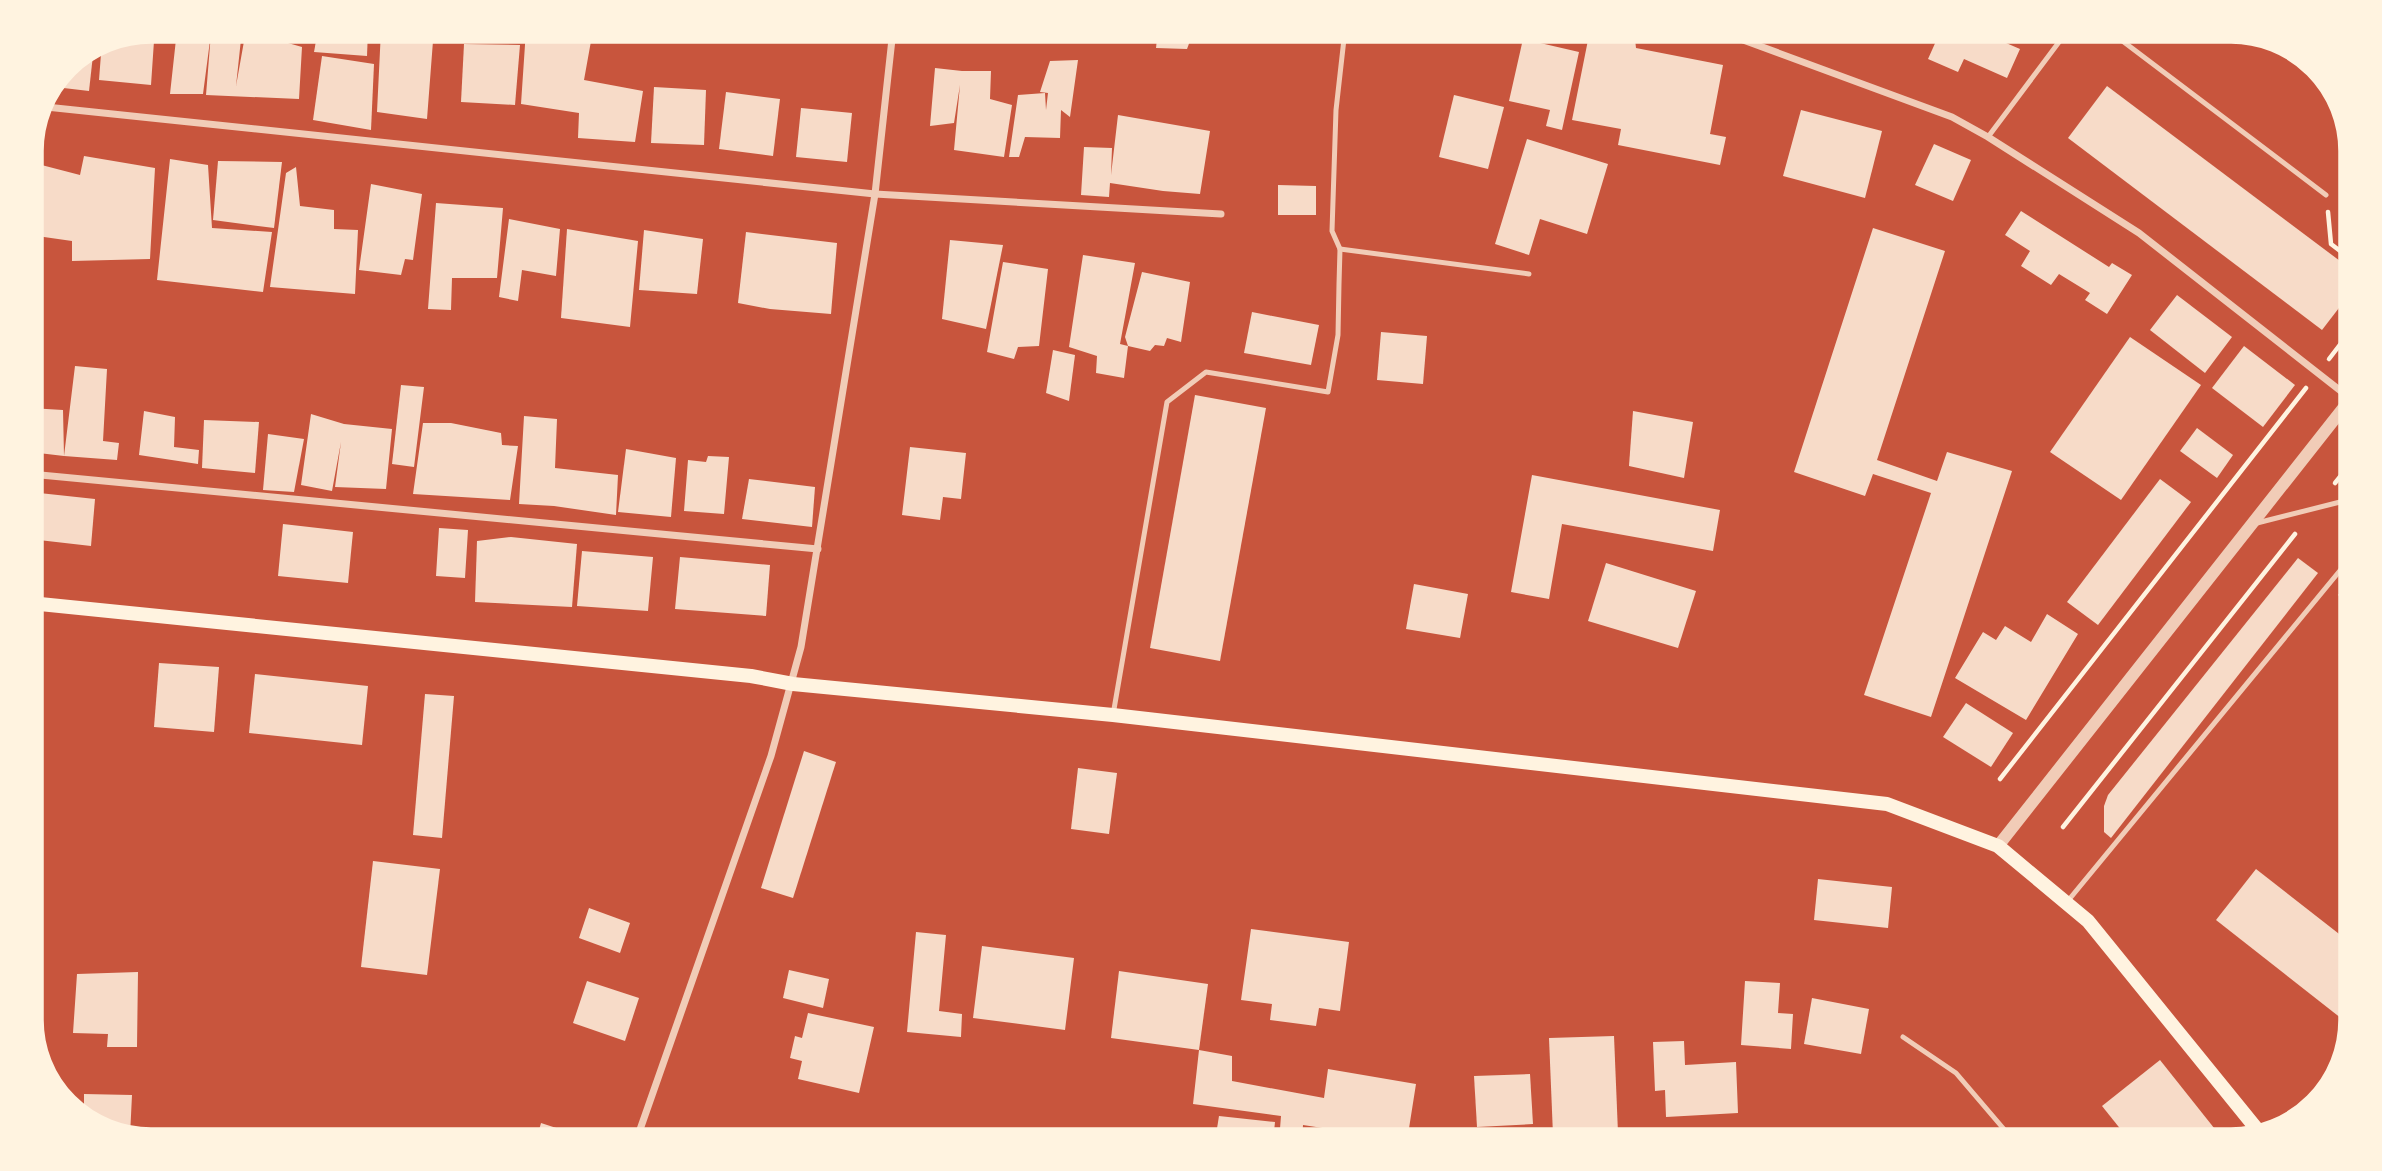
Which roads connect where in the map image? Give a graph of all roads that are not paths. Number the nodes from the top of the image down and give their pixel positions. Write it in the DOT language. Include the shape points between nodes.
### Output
graph roads {
  1 [pos="892,42"];
  2 [pos="1344,42"];
  3 [pos="1749,42"];
  4 [pos="2059,42"];
  5 [pos="2124,42"];
  6 [pos="51,108"];
  7 [pos="1988,137"];
  8 [pos="874,194"];
  9 [pos="2326,195"];
  10 [pos="1221,214"];
  11 [pos="1340,249"];
  12 [pos="1529,274"];
  13 [pos="2340,390"];
  14 [pos="2340,412"];
  15 [pos="42,475"];
  16 [pos="2340,502"];
  17 [pos="2251,525"];
  18 [pos="818,549"];
  19 [pos="2340,571"];
  20 [pos="42,604"];
  21 [pos="793,684"];
  22 [pos="1113,715"];
  23 [pos="1998,846"];
  24 [pos="2067,902"];
  25 [pos="1903,1037"];
  26 [pos="2254,1126"];
  27 [pos="640,1129"];
  28 [pos="2004,1129"];
  1 -- 8 [label="street"];
  2 -- 11 [label="lane" via="1332,231"];
  3 -- 7 [label="street" via="1952,117"];
  4 -- 7 [label="lane"];
  5 -- 9 [label="lane"];
  6 -- 8 [label="street"];
  7 -- 13 [label="street" via="2139,233"];
  8 -- 10 [label="street"];
  8 -- 18 [label="street"];
  11 -- 12 [label="lane"];
  11 -- 22 [label="lane" via="1338,335 1328,392 1206,372 1167,402"];
  14 -- 17 [label="street"];
  15 -- 18 [label="street"];
  16 -- 17 [label="lane"];
  17 -- 23 [label="street"];
  18 -- 21 [label="street"];
  19 -- 24 [label="lane"];
  20 -- 21 [label="main road"];
  21 -- 22 [label="main road"];
  21 -- 27 [label="street"];
  22 -- 23 [label="main road" via="1887,804"];
  23 -- 24 [label="main road"];
  24 -- 26 [label="main road" via="2088,921"];
  25 -- 28 [label="lane" via="1956,1073"];
}
